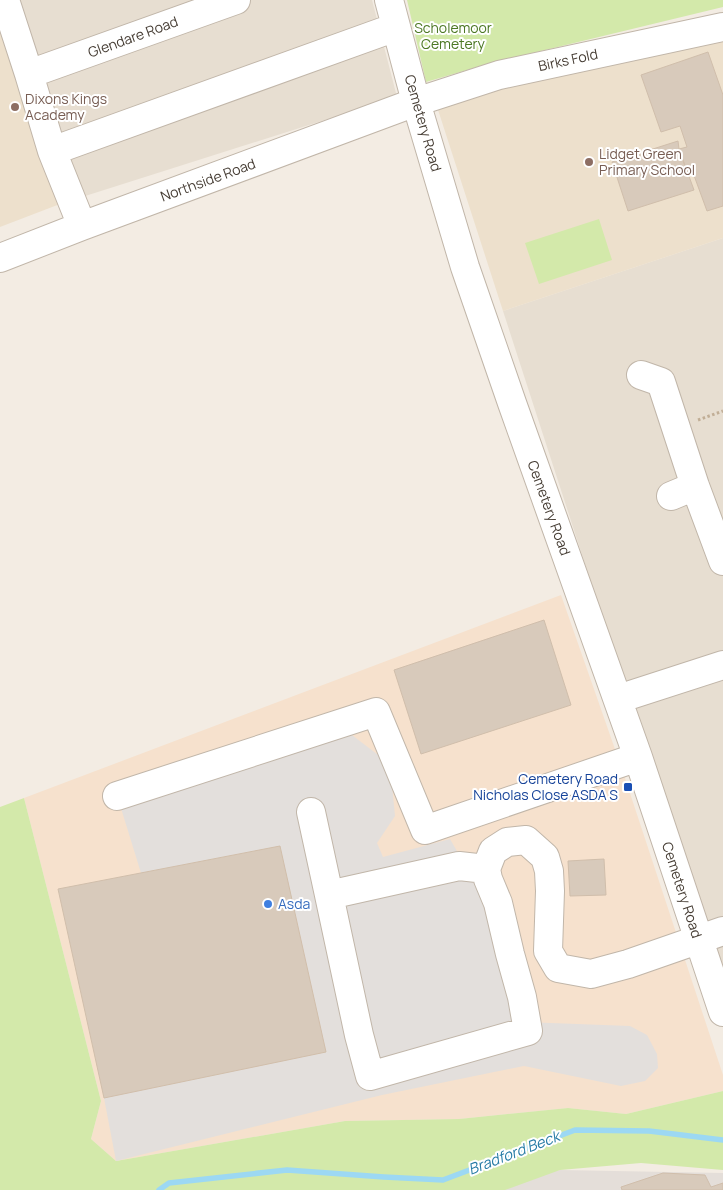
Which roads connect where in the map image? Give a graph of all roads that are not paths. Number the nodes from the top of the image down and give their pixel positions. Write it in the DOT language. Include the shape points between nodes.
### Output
graph roads {
  1 [pos="236,0"];
  2 [pos="389,0"];
  3 [pos="7,1"];
  4 [pos="396,27"];
  5 [pos="723,27"];
  6 [pos="29,74"];
  7 [pos="416,102"];
  8 [pos="52,151"];
  9 [pos="82,226"];
  10 [pos="0,258"];
  11 [pos="641,375"];
  12 [pos="723,561"];
  13 [pos="723,665"];
  14 [pos="618,699"];
  15 [pos="638,757"];
  16 [pos="117,796"];
  17 [pos="311,812"];
  18 [pos="486,870"];
  19 [pos="329,895"];
  20 [pos="711,935"];
  21 [pos="723,1012"];
  1 -- 6 [label="street, Glendare Road"];
  2 -- 4 [label="street, Cemetery Road"];
  3 -- 6 [label="street"];
  4 -- 7 [label="street, Cemetery Road"];
  4 -- 8 [label="street"];
  5 -- 7 [label="street, Birks Fold" via="499,75"];
  6 -- 8 [label="street"];
  7 -- 9 [label="street, Northside Road"];
  7 -- 14 [label="street, Cemetery Road" via="465,267"];
  8 -- 9 [label="street"];
  9 -- 10 [label="street, Northside Road"];
  11 -- 12 [label="street" via="661,382 677,427 684,491"];
  13 -- 14 [label="street"];
  14 -- 15 [label="street, Cemetery Road"];
  15 -- 16 [label="street" via="425,830 376,712"];
  15 -- 20 [label="street, Cemetery Road"];
  17 -- 19 [label="street"];
  18 -- 19 [label="street" via="459,866"];
  18 -- 19 [label="street" via="498,903 528,1031 370,1076"];
  18 -- 20 [label="street" via="493,851 507,842 526,840 545,857 550,891 548,951 558,968 591,974"];
  20 -- 21 [label="street, Cemetery Road"];
}
